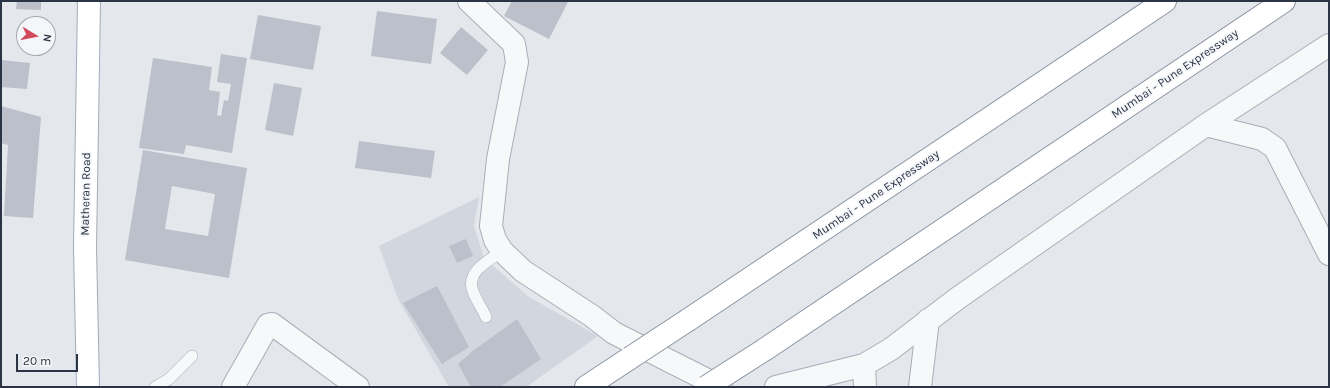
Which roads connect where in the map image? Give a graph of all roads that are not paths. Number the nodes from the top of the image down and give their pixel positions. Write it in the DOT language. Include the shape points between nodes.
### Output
graph roads {
  1 [pos="89,1"];
  2 [pos="469,1"];
  3 [pos="1165,1"];
  4 [pos="1284,1"];
  5 [pos="1329,45"];
  6 [pos="1206,125"];
  7 [pos="502,251"];
  8 [pos="1329,254"];
  9 [pos="486,317"];
  10 [pos="928,320"];
  11 [pos="192,356"];
  12 [pos="864,365"];
  13 [pos="242,384"];
  14 [pos="88,387"];
  15 [pos="155,387"];
  16 [pos="358,387"];
  17 [pos="586,387"];
  18 [pos="706,387"];
  19 [pos="721,387"];
  20 [pos="776,387"];
  21 [pos="865,387"];
  22 [pos="920,387"];
  1 -- 14 [label="main road, Matheran Road" via="85,248"];
  2 -- 7 [label="street" via="514,44 517,62 498,159 491,226"];
  3 -- 17 [label="main road, Mumbai - Pune Expressway, bridge"];
  4 -- 18 [label="main road, Mumbai - Pune Expressway, bridge"];
  5 -- 6 [label="street"];
  6 -- 8 [label="street" via="1262,138 1275,148"];
  6 -- 10 [label="street"];
  7 -- 9 [label="lane" via="478,268 472,277 472,288"];
  7 -- 19 [label="street" via="523,271 614,333"];
  10 -- 12 [label="street" via="891,349"];
  10 -- 22 [label="street"];
  11 -- 15 [label="lane" via="169,379"];
  12 -- 20 [label="street"];
  12 -- 21 [label="street"];
  13 -- 16 [label="street" via="268,325 272,324"];
}
